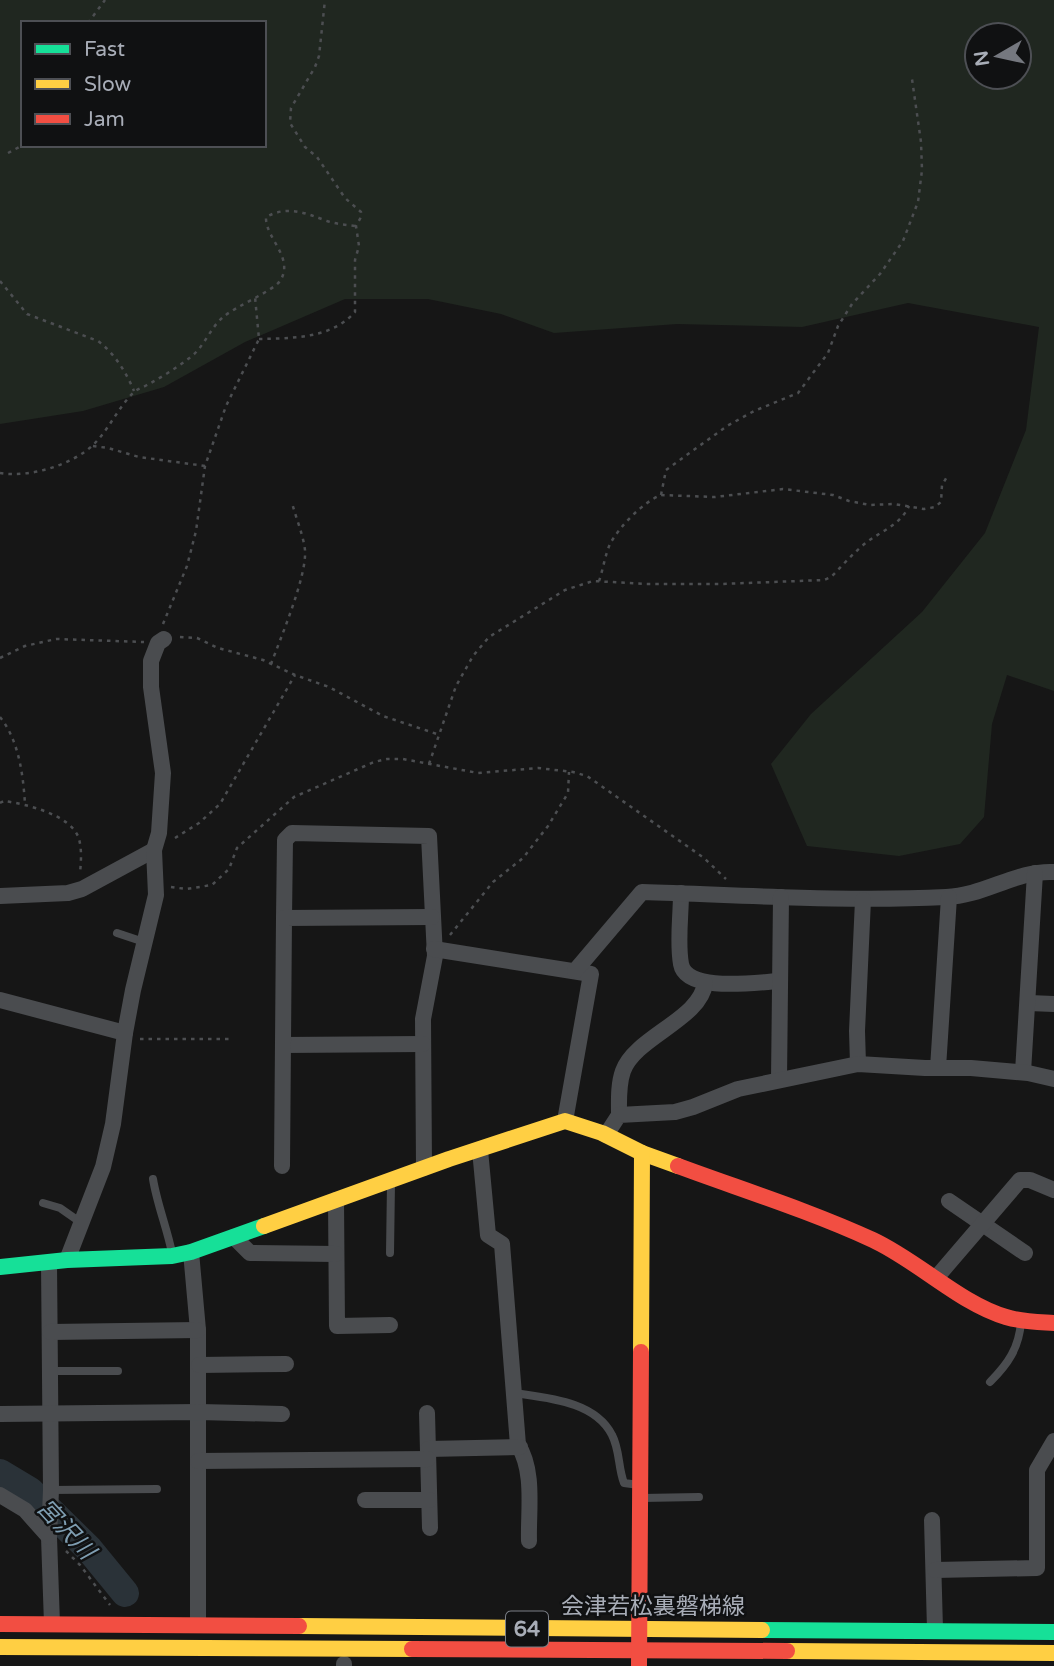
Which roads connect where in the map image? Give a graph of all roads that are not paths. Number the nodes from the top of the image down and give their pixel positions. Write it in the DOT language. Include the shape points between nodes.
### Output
graph roads {
  1 [pos="161,641"];
  2 [pos="154,850"];
  3 [pos="1054,872"];
  4 [pos="1035,873"];
  5 [pos="681,893"];
  6 [pos="0,896"];
  7 [pos="781,897"];
  8 [pos="949,897"];
  9 [pos="863,900"];
  10 [pos="432,917"];
  11 [pos="284,918"];
  12 [pos="117,933"];
  13 [pos="144,942"];
  14 [pos="438,950"];
  15 [pos="575,971"];
  16 [pos="780,981"];
  17 [pos="705,983"];
  18 [pos="0,1000"];
  19 [pos="1029,1003"];
  20 [pos="1054,1004"];
  21 [pos="124,1036"];
  22 [pos="423,1044"];
  23 [pos="283,1045"];
  24 [pos="858,1064"];
  25 [pos="937,1068"];
  26 [pos="1023,1072"];
  27 [pos="1054,1079"];
  28 [pos="779,1080"];
  29 [pos="619,1115"];
  30 [pos="565,1121"];
  31 [pos="606,1135"];
  32 [pos="480,1150"];
  33 [pos="642,1153"];
  34 [pos="282,1166"];
  35 [pos="424,1168"];
  36 [pos="153,1179"];
  37 [pos="391,1180"];
  38 [pos="1054,1190"];
  39 [pos="336,1200"];
  40 [pos="949,1201"];
  41 [pos="43,1203"];
  42 [pos="80,1222"];
  43 [pos="980,1224"];
  44 [pos="234,1237"];
  45 [pos="191,1252"];
  46 [pos="390,1253"];
  47 [pos="1024,1253"];
  48 [pos="336,1254"];
  49 [pos="172,1256"];
  50 [pos="66,1261"];
  51 [pos="49,1263"];
  52 [pos="0,1267"];
  53 [pos="936,1278"];
  54 [pos="1021,1322"];
  55 [pos="1054,1323"];
  56 [pos="390,1325"];
  57 [pos="198,1330"];
  58 [pos="50,1332"];
  59 [pos="286,1364"];
  60 [pos="199,1365"];
  61 [pos="50,1371"];
  62 [pos="118,1371"];
  63 [pos="990,1382"];
  64 [pos="514,1393"];
  65 [pos="199,1412"];
  66 [pos="426,1413"];
  67 [pos="0,1414"];
  68 [pos="282,1414"];
  69 [pos="50,1415"];
  70 [pos="1054,1441"];
  71 [pos="520,1447"];
  72 [pos="428,1454"];
  73 [pos="198,1461"];
  74 [pos="158,1489"];
  75 [pos="51,1490"];
  76 [pos="639,1492"];
  77 [pos="0,1495"];
  78 [pos="699,1497"];
  79 [pos="365,1500"];
  80 [pos="429,1500"];
  81 [pos="932,1520"];
  82 [pos="430,1528"];
  83 [pos="1046,1533"];
  84 [pos="49,1537"];
  85 [pos="529,1541"];
  86 [pos="935,1570"];
  87 [pos="0,1624"];
  88 [pos="52,1624"];
  89 [pos="198,1625"];
  90 [pos="639,1629"];
  91 [pos="935,1629"];
  92 [pos="1054,1632"];
  93 [pos="0,1647"];
  94 [pos="200,1647"];
  95 [pos="1054,1653"];
  96 [pos="638,1658"];
  97 [pos="859,1659"];
  98 [pos="992,1659"];
  99 [pos="207,1663"];
  1 -- 2 [label="street" via="151,661 163,773"];
  2 -- 6 [label="street" via="78,890"];
  2 -- 13 [label="street" via="156,895"];
  3 -- 4 [label="street"];
  4 -- 8 [label="street"];
  4 -- 19 [label="street"];
  5 -- 7 [label="street"];
  5 -- 15 [label="street" via="642,892"];
  5 -- 17 [label="street" via="681,967 691,979"];
  7 -- 9 [label="street"];
  7 -- 16 [label="street"];
  8 -- 9 [label="street"];
  8 -- 25 [label="street"];
  9 -- 24 [label="street"];
  10 -- 11 [label="street"];
  10 -- 11 [label="street" via="429,836 292,833 285,840"];
  10 -- 14 [label="street"];
  11 -- 23 [label="street"];
  12 -- 13 [label="lane"];
  13 -- 21 [label="street"];
  14 -- 15 [label="street"];
  14 -- 22 [label="street" via="423,1019"];
  15 -- 30 [label="street" via="591,974"];
  16 -- 17 [label="street"];
  16 -- 28 [label="street"];
  17 -- 29 [label="street" via="685,1014 631,1058 618,1094"];
  18 -- 21 [label="street"];
  19 -- 20 [label="street"];
  19 -- 26 [label="street"];
  21 -- 42 [label="street" via="103,1167"];
  22 -- 23 [label="street"];
  22 -- 35 [label="street"];
  23 -- 34 [label="street"];
  24 -- 25 [label="street"];
  24 -- 28 [label="street"];
  25 -- 26 [label="street"];
  26 -- 27 [label="street"];
  28 -- 29 [label="street" via="675,1112"];
  29 -- 31 [label="street"];
  30 -- 31 [label="main road"];
  30 -- 32 [label="main road"];
  31 -- 33 [label="main road"];
  32 -- 35 [label="main road"];
  32 -- 64 [label="street" via="488,1235 502,1244"];
  33 -- 53 [label="main road" via="847,1228 902,1254"];
  33 -- 76 [label="main road"];
  35 -- 37 [label="main road"];
  36 -- 49 [label="lane"];
  37 -- 39 [label="main road"];
  37 -- 46 [label="lane"];
  38 -- 43 [label="street" via="1020,1180"];
  39 -- 44 [label="main road"];
  39 -- 48 [label="street"];
  40 -- 43 [label="street"];
  41 -- 42 [label="lane"];
  42 -- 50 [label="street"];
  43 -- 47 [label="street"];
  43 -- 53 [label="street"];
  44 -- 45 [label="main road"];
  44 -- 48 [label="street" via="250,1254"];
  45 -- 49 [label="main road"];
  45 -- 57 [label="street"];
  48 -- 56 [label="street" via="337,1326"];
  49 -- 50 [label="main road"];
  50 -- 51 [label="main road"];
  51 -- 52 [label="main road"];
  51 -- 58 [label="street"];
  53 -- 54 [label="main road" via="981,1308"];
  54 -- 55 [label="main road"];
  54 -- 63 [label="lane" via="1013,1354"];
  57 -- 58 [label="street"];
  57 -- 60 [label="street"];
  58 -- 61 [label="street"];
  59 -- 60 [label="street"];
  60 -- 65 [label="street"];
  61 -- 62 [label="lane"];
  61 -- 69 [label="street"];
  64 -- 71 [label="street"];
  64 -- 76 [label="lane" via="568,1402 593,1415 611,1432 625,1483"];
  65 -- 68 [label="street"];
  65 -- 69 [label="street"];
  65 -- 73 [label="street"];
  66 -- 72 [label="street"];
  67 -- 69 [label="street"];
  69 -- 75 [label="street"];
  70 -- 83 [label="street" via="1037,1470"];
  71 -- 72 [label="street"];
  71 -- 85 [label="street" via="527,1474"];
  72 -- 73 [label="street"];
  72 -- 80 [label="street"];
  73 -- 89 [label="street"];
  74 -- 75 [label="lane"];
  75 -- 84 [label="street"];
  76 -- 78 [label="lane"];
  76 -- 90 [label="main road"];
  77 -- 84 [label="street" via="25,1510"];
  79 -- 80 [label="street"];
  80 -- 82 [label="street"];
  81 -- 86 [label="street"];
  83 -- 86 [label="street" via="1037,1568"];
  84 -- 88 [label="street"];
  86 -- 91 [label="street"];
  87 -- 88 [label="main road, 会津若松裏磐梯線 / 64"];
  88 -- 89 [label="main road, 会津若松裏磐梯線 / 64"];
  89 -- 90 [label="main road, 会津若松裏磐梯線 / 64"];
  90 -- 91 [label="main road, 会津若松裏磐梯線 / 64"];
  90 -- 96 [label="main road"];
  91 -- 92 [label="main road, 会津若松裏磐梯線 / 64"];
  93 -- 94 [label="main road, 会津若松裏磐梯線 / 64"];
  94 -- 96 [label="main road, 会津若松裏磐梯線 / 64"];
  94 -- 99 [label="street"];
  95 -- 98 [label="main road, 会津若松裏磐梯線 / 64"];
  96 -- 97 [label="main road, 会津若松裏磐梯線 / 64"];
  97 -- 98 [label="main road, 会津若松裏磐梯線 / 64"];
}
